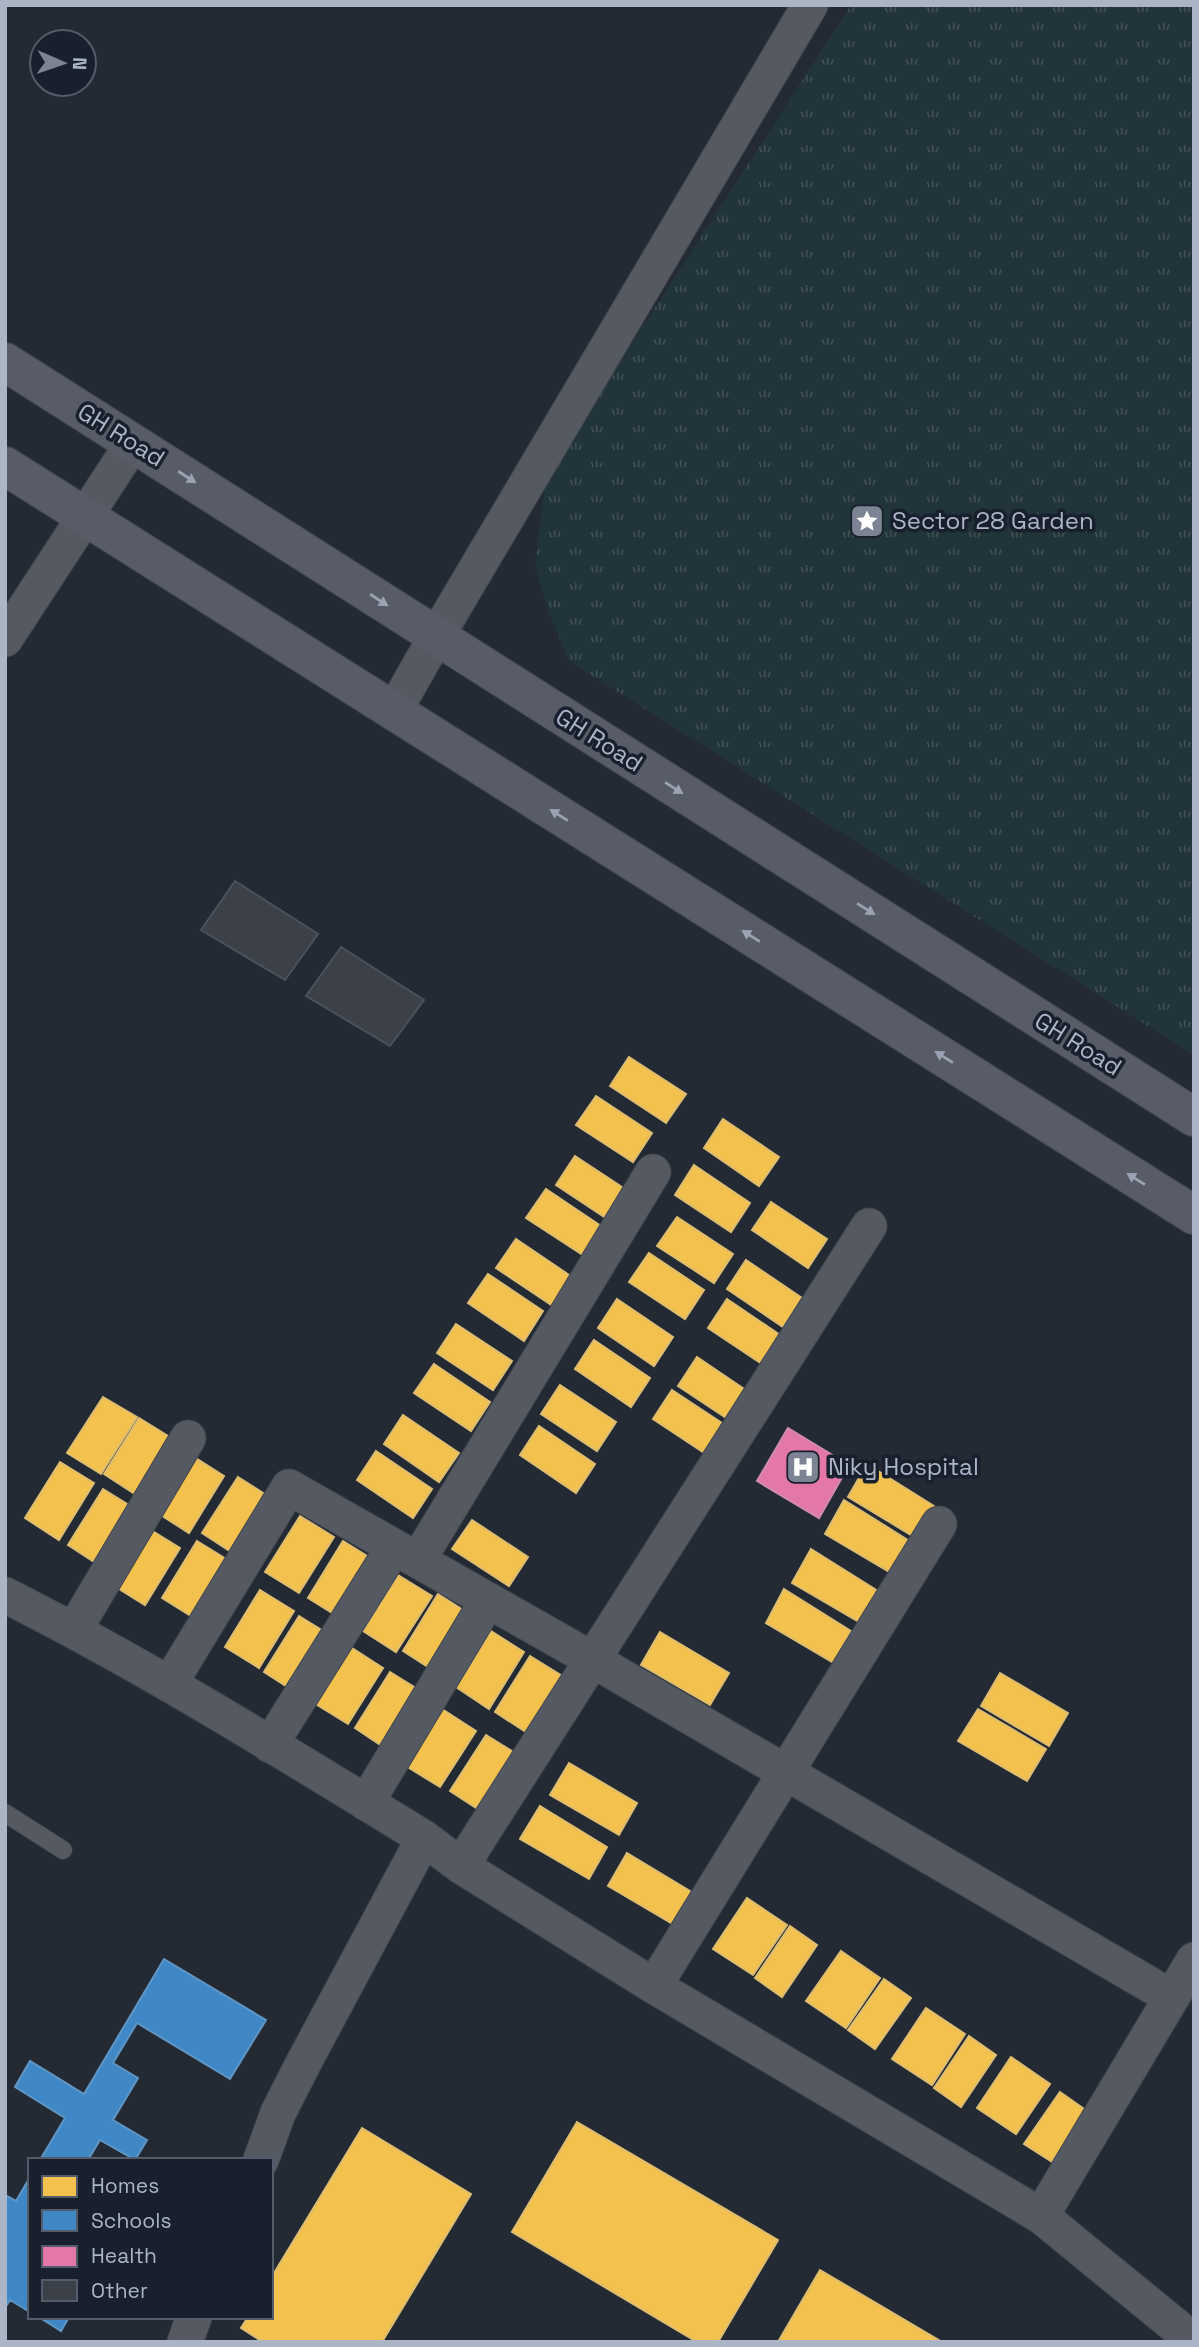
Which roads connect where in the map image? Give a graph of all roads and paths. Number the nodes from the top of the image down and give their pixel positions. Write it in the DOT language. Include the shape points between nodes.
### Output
graph roads {
  1 [pos="810,5"];
  2 [pos="5,362"];
  3 [pos="133,443"];
  4 [pos="5,466"];
  5 [pos="85,517"];
  6 [pos="436,637"];
  7 [pos="5,639"];
  8 [pos="394,711"];
  9 [pos="1194,1117"];
  10 [pos="653,1172"];
  11 [pos="1194,1215"];
  12 [pos="869,1226"];
  13 [pos="188,1438"];
  14 [pos="939,1524"];
  15 [pos="406,1554"];
  16 [pos="5,1595"];
  17 [pos="488,1600"];
  18 [pos="74,1630"];
  19 [pos="593,1660"];
  20 [pos="170,1683"];
  21 [pos="270,1745"];
  22 [pos="784,1773"];
  23 [pos="366,1803"];
  24 [pos="5,1813"];
  25 [pos="424,1838"];
  26 [pos="63,1850"];
  27 [pos="461,1866"];
  28 [pos="1194,1960"];
  29 [pos="654,1986"];
  30 [pos="1171,1997"];
  31 [pos="262,2158"];
  32 [pos="1041,2217"];
  33 [pos="193,2319"];
  34 [pos="1194,2341"];
  35 [pos="185,2342"];
  1 -- 6 [label="street"];
  2 -- 3 [label="main road, GH Road"];
  3 -- 5 [label="street"];
  3 -- 6 [label="main road, GH Road, one-way"];
  4 -- 5 [label="main road"];
  5 -- 7 [label="street"];
  5 -- 8 [label="main road"];
  6 -- 8 [label="street"];
  6 -- 9 [label="main road, GH Road, one-way"];
  11 -- 8 [label="main road, one-way"];
  10 -- 15 [label="street"];
  12 -- 19 [label="street"];
  13 -- 18 [label="street"];
  14 -- 22 [label="street"];
  15 -- 17 [label="street"];
  15 -- 20 [label="street" via="289,1487"];
  15 -- 21 [label="street"];
  16 -- 18 [label="street"];
  17 -- 19 [label="street"];
  17 -- 23 [label="street"];
  18 -- 20 [label="street"];
  19 -- 22 [label="street"];
  19 -- 27 [label="street"];
  20 -- 21 [label="street"];
  21 -- 23 [label="street"];
  22 -- 29 [label="street"];
  22 -- 30 [label="street"];
  23 -- 25 [label="street"];
  24 -- 26 [label="lane"];
  25 -- 27 [label="street"];
  25 -- 31 [label="street" via="278,2113"];
  27 -- 29 [label="street"];
  28 -- 30 [label="street"];
  29 -- 32 [label="street"];
  30 -- 32 [label="street"];
  32 -- 34 [label="street"];
  33 -- 35 [label="street"];
}
